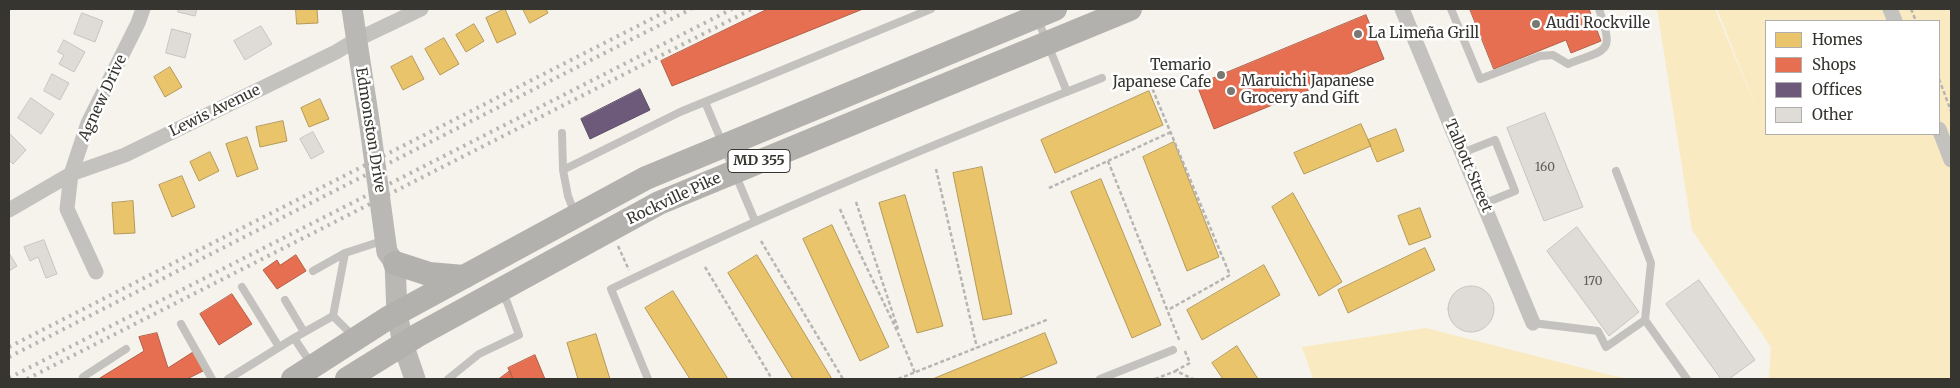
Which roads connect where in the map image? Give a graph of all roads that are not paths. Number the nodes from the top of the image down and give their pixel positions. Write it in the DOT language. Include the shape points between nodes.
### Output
graph roads {
  1 [pos="143,9"];
  2 [pos="352,9"];
  3 [pos="420,9"];
  4 [pos="931,9"];
  5 [pos="1130,9"];
  6 [pos="1402,9"];
  7 [pos="1451,9"];
  8 [pos="1600,10"];
  9 [pos="1041,11"];
  10 [pos="356,40"];
  11 [pos="1048,42"];
  12 [pos="1102,78"];
  13 [pos="1067,92"];
  14 [pos="705,102"];
  15 [pos="1940,132"];
  16 [pos="562,133"];
  17 [pos="723,146"];
  18 [pos="1462,153"];
  19 [pos="1951,160"];
  20 [pos="563,170"];
  21 [pos="1616,171"];
  22 [pos="734,172"];
  23 [pos="71,174"];
  24 [pos="1483,204"];
  25 [pos="9,210"];
  26 [pos="576,216"];
  27 [pos="755,222"];
  28 [pos="389,252"];
  29 [pos="345,253"];
  30 [pos="313,271"];
  31 [pos="96,272"];
  32 [pos="464,276"];
  33 [pos="242,287"];
  34 [pos="499,291"];
  35 [pos="285,300"];
  36 [pos="333,316"];
  37 [pos="393,316"];
  38 [pos="1645,320"];
  39 [pos="1533,323"];
  40 [pos="181,324"];
  41 [pos="304,332"];
  42 [pos="294,338"];
  43 [pos="356,340"];
  44 [pos="279,347"];
  45 [pos="398,347"];
  46 [pos="126,349"];
  47 [pos="1173,350"];
  48 [pos="314,366"];
  49 [pos="82,378"];
  50 [pos="212,379"];
  51 [pos="228,379"];
  52 [pos="293,379"];
  53 [pos="347,379"];
  54 [pos="401,379"];
  55 [pos="415,379"];
  56 [pos="448,379"];
  57 [pos="648,379"];
  58 [pos="1100,379"];
  59 [pos="1687,379"];
  1 -- 23 [label="street, Agnew Drive" via="88,123"];
  2 -- 10 [label="street, Edmonston Drive"];
  3 -- 10 [label="street, Lewis Avenue"];
  4 -- 14 [label="lane"];
  5 -- 11 [label="main road, Rockville Pike / MD 355"];
  6 -- 18 [label="street, Talbott Street"];
  7 -- 8 [label="lane" via="1480,79 1540,56 1552,55 1568,64 1602,51 1608,35"];
  9 -- 11 [label="lane"];
  9 -- 17 [label="main road, Rockville Pike / MD 355"];
  10 -- 23 [label="street, Lewis Avenue" via="125,155"];
  10 -- 28 [label="street, Edmonston Drive"];
  11 -- 13 [label="lane"];
  11 -- 22 [label="main road, Rockville Pike / MD 355"];
  12 -- 13 [label="lane"];
  13 -- 27 [label="lane" via="858,176"];
  14 -- 17 [label="lane"];
  14 -- 20 [label="lane"];
  15 -- 19 [label="street"];
  16 -- 20 [label="lane"];
  17 -- 22 [label="lane"];
  17 -- 26 [label="main road, Rockville Pike / MD 355" via="646,178"];
  18 -- 24 [label="street, Talbott Street"];
  18 -- 24 [label="lane" via="1496,140 1515,191"];
  20 -- 26 [label="lane"];
  21 -- 38 [label="lane" via="1651,263"];
  22 -- 27 [label="lane"];
  22 -- 34 [label="main road, Rockville Pike / MD 355" via="659,203"];
  23 -- 25 [label="street, Lewis Avenue"];
  23 -- 31 [label="street, Agnew Drive" via="67,209"];
  24 -- 39 [label="street, Talbott Street"];
  26 -- 32 [label="main road, Rockville Pike / MD 355"];
  27 -- 57 [label="lane" via="680,254 611,289"];
  28 -- 29 [label="lane"];
  28 -- 32 [label="main road" via="429,274"];
  28 -- 37 [label="street, Edmonston Drive"];
  29 -- 30 [label="lane"];
  29 -- 36 [label="lane"];
  32 -- 37 [label="main road, Rockville Pike / MD 355"];
  33 -- 44 [label="lane"];
  34 -- 45 [label="main road, Rockville Pike / MD 355"];
  34 -- 56 [label="lane" via="507,302 519,335 479,354"];
  35 -- 41 [label="lane"];
  36 -- 41 [label="lane"];
  36 -- 43 [label="lane"];
  37 -- 43 [label="main road, Rockville Pike / MD 355"];
  37 -- 45 [label="street, Edmonston Drive"];
  38 -- 39 [label="lane" via="1606,347 1598,331"];
  38 -- 59 [label="lane"];
  40 -- 50 [label="lane"];
  41 -- 42 [label="lane"];
  42 -- 44 [label="lane"];
  42 -- 48 [label="lane"];
  43 -- 48 [label="main road, Rockville Pike / MD 355"];
  44 -- 51 [label="lane"];
  45 -- 53 [label="main road, Rockville Pike / MD 355"];
  45 -- 54 [label="street"];
  45 -- 55 [label="street"];
  46 -- 49 [label="lane"];
  47 -- 58 [label="lane"];
  48 -- 52 [label="main road, Rockville Pike / MD 355"];
}
